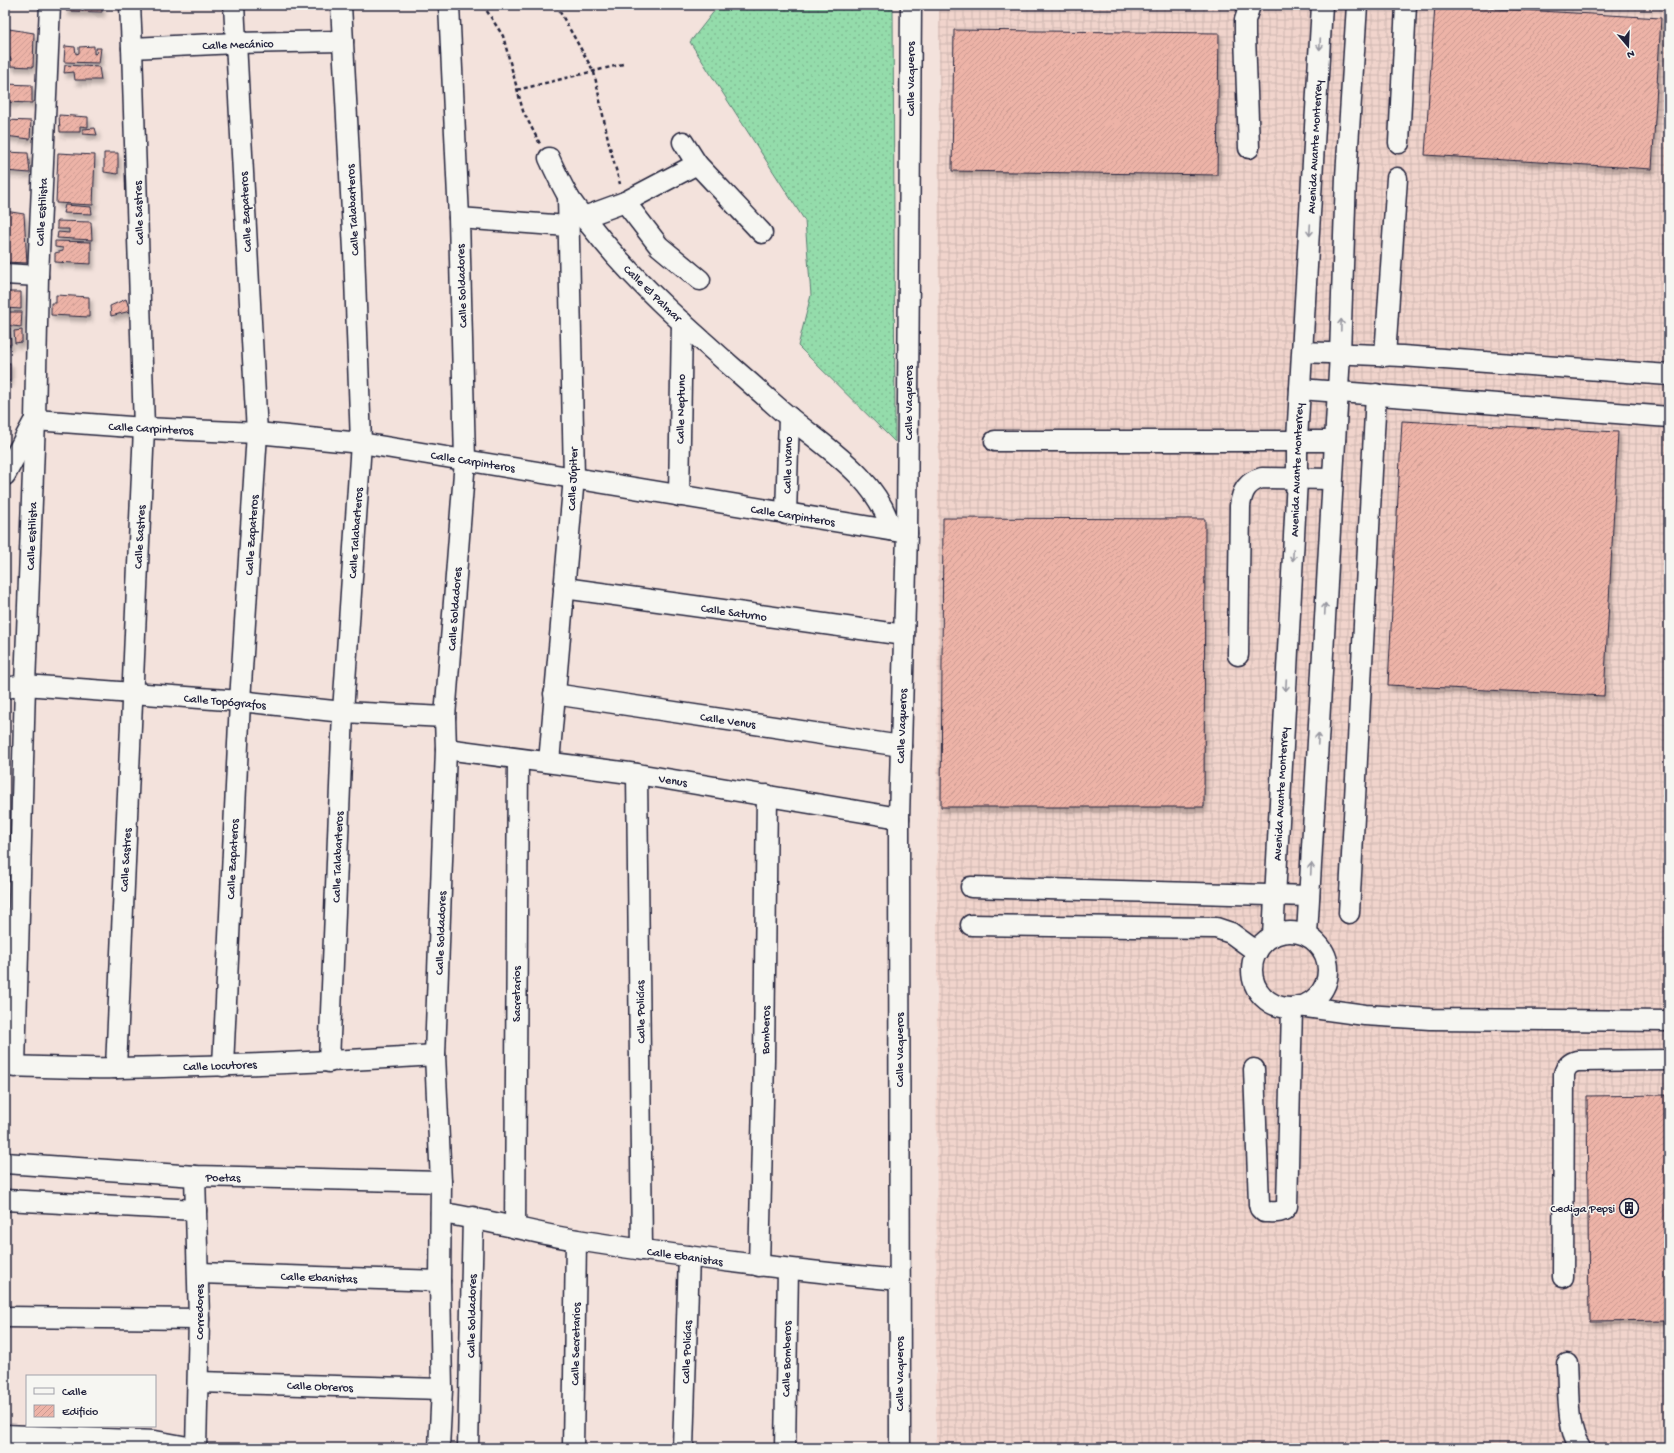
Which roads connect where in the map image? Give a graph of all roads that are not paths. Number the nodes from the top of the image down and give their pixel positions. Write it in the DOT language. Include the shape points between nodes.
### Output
graph roads {
  1 [pos="50,5"];
  2 [pos="130,5"];
  3 [pos="234,5"];
  4 [pos="341,5"];
  5 [pos="449,5"];
  6 [pos="911,5"];
  7 [pos="1250,5"];
  8 [pos="1322,5"];
  9 [pos="1357,5"];
  10 [pos="1406,5"];
  11 [pos="343,42"];
  12 [pos="236,43"];
  13 [pos="132,48"];
  14 [pos="683,142"];
  15 [pos="1399,143"];
  16 [pos="1249,148"];
  17 [pos="549,158"];
  18 [pos="697,164"];
  19 [pos="1397,178"];
  20 [pos="625,202"];
  21 [pos="459,218"];
  22 [pos="576,222"];
  23 [pos="762,233"];
  24 [pos="5,274"];
  25 [pos="38,276"];
  26 [pos="700,280"];
  27 [pos="682,322"];
  28 [pos="1303,352"];
  29 [pos="1340,354"];
  30 [pos="1385,356"];
  31 [pos="1669,375"];
  32 [pos="1300,389"];
  33 [pos="1338,392"];
  34 [pos="1376,394"];
  35 [pos="789,417"];
  36 [pos="1669,417"];
  37 [pos="35,420"];
  38 [pos="144,428"];
  39 [pos="257,433"];
  40 [pos="1297,440"];
  41 [pos="995,441"];
  42 [pos="1335,441"];
  43 [pos="361,442"];
  44 [pos="465,460"];
  45 [pos="5,475"];
  46 [pos="574,477"];
  47 [pos="1297,479"];
  48 [pos="1332,479"];
  49 [pos="679,496"];
  50 [pos="786,514"];
  51 [pos="899,532"];
  52 [pos="564,588"];
  53 [pos="904,635"];
  54 [pos="1238,655"];
  55 [pos="25,685"];
  56 [pos="5,688"];
  57 [pos="132,693"];
  58 [pos="554,694"];
  59 [pos="240,701"];
  60 [pos="343,712"];
  61 [pos="445,717"];
  62 [pos="901,746"];
  63 [pos="446,749"];
  64 [pos="518,759"];
  65 [pos="548,762"];
  66 [pos="637,774"];
  67 [pos="767,795"];
  68 [pos="898,818"];
  69 [pos="971,887"];
  70 [pos="1274,895"];
  71 [pos="1309,896"];
  72 [pos="1349,913"];
  73 [pos="971,925"];
  74 [pos="1307,935"];
  75 [pos="1273,936"];
  76 [pos="1256,952"];
  77 [pos="1296,1007"];
  78 [pos="1669,1021"];
  79 [pos="435,1055"];
  80 [pos="1669,1060"];
  81 [pos="329,1062"];
  82 [pos="222,1066"];
  83 [pos="10,1067"];
  84 [pos="116,1068"];
  85 [pos="1254,1069"];
  86 [pos="5,1163"];
  87 [pos="195,1176"];
  88 [pos="441,1182"];
  89 [pos="5,1200"];
  90 [pos="196,1210"];
  91 [pos="441,1213"];
  92 [pos="473,1217"];
  93 [pos="515,1228"];
  94 [pos="576,1240"];
  95 [pos="642,1250"];
  96 [pos="689,1256"];
  97 [pos="759,1266"];
  98 [pos="788,1269"];
  99 [pos="198,1273"];
  100 [pos="1563,1278"];
  101 [pos="899,1280"];
  102 [pos="440,1281"];
  103 [pos="5,1317"];
  104 [pos="200,1319"];
  105 [pos="1567,1364"];
  106 [pos="198,1382"];
  107 [pos="442,1389"];
  108 [pos="5,1435"];
  109 [pos="195,1448"];
  110 [pos="439,1448"];
  111 [pos="468,1448"];
  112 [pos="573,1448"];
  113 [pos="683,1448"];
  114 [pos="785,1448"];
  115 [pos="900,1448"];
  116 [pos="1580,1448"];
  1 -- 25 [label="street, Calle Estilista"];
  2 -- 13 [label="street, Calle Sastres"];
  3 -- 12 [label="street, Calle Zapateros"];
  4 -- 11 [label="street, Calle Talabarteros"];
  5 -- 21 [label="street, Calle Soldadores"];
  6 -- 51 [label="street, Calle Vaqueros"];
  7 -- 16 [label="street" via="1245,20"];
  8 -- 28 [label="street, Avenida Avante Monterrey, one-way"];
  29 -- 9 [label="street, one-way" via="1346,178"];
  10 -- 15 [label="street"];
  11 -- 12 [label="street, Calle Mecánico"];
  11 -- 43 [label="street, Calle Talabarteros"];
  12 -- 13 [label="street, Calle Mecánico"];
  12 -- 39 [label="street, Calle Zapateros"];
  13 -- 38 [label="street, Calle Sastres"];
  14 -- 18 [label="street"];
  17 -- 22 [label="street, Calle El Palmar" via="568,196"];
  18 -- 20 [label="street"];
  18 -- 23 [label="street"];
  19 -- 30 [label="street"];
  20 -- 22 [label="street"];
  20 -- 26 [label="street" via="659,246"];
  21 -- 22 [label="street"];
  21 -- 44 [label="street, Calle Soldadores"];
  22 -- 27 [label="street, Calle El Palmar" via="609,250"];
  22 -- 46 [label="street, Calle Júpiter"];
  24 -- 25 [label="street"];
  25 -- 37 [label="street, Calle Estilista"];
  27 -- 35 [label="street, Calle El Palmar"];
  27 -- 49 [label="street, Calle Neptuno"];
  28 -- 29 [label="street"];
  28 -- 32 [label="street, Avenida Avante Monterrey"];
  29 -- 30 [label="street"];
  29 -- 33 [label="street"];
  30 -- 31 [label="street"];
  32 -- 33 [label="street"];
  32 -- 40 [label="street, Avenida Avante Monterrey"];
  33 -- 34 [label="street"];
  33 -- 42 [label="street"];
  34 -- 36 [label="street"];
  34 -- 72 [label="street"];
  35 -- 50 [label="street, Calle Urano"];
  35 -- 51 [label="street, Calle El Palmar" via="812,433 858,475 882,504"];
  37 -- 38 [label="street, Calle Carpinteros"];
  37 -- 45 [label="street"];
  37 -- 55 [label="street, Calle Estilista"];
  38 -- 39 [label="street, Calle Carpinteros"];
  38 -- 57 [label="street, Calle Sastres"];
  39 -- 43 [label="street, Calle Carpinteros"];
  39 -- 59 [label="street, Calle Zapateros"];
  40 -- 41 [label="street"];
  40 -- 42 [label="street"];
  40 -- 47 [label="street, Avenida Avante Monterrey"];
  42 -- 48 [label="street"];
  43 -- 44 [label="street, Calle Carpinteros"];
  43 -- 60 [label="street, Calle Talabarteros"];
  44 -- 46 [label="street, Calle Carpinteros"];
  44 -- 61 [label="street, Calle Soldadores"];
  46 -- 49 [label="street, Calle Carpinteros"];
  46 -- 52 [label="street, Calle Júpiter"];
  47 -- 48 [label="street"];
  47 -- 54 [label="street" via="1277,477 1254,480 1246,486 1242,496"];
  47 -- 70 [label="street, Avenida Avante Monterrey, one-way"];
  71 -- 48 [label="street, one-way"];
  49 -- 50 [label="street, Calle Carpinteros"];
  50 -- 51 [label="street, Calle Carpinteros"];
  51 -- 53 [label="street, Calle Vaqueros"];
  52 -- 53 [label="street, Calle Saturno"];
  52 -- 58 [label="street, Calle Júpiter"];
  53 -- 62 [label="street, Calle Vaqueros"];
  55 -- 56 [label="street, Calle Topógrafos"];
  55 -- 57 [label="street, Calle Topógrafos"];
  55 -- 83 [label="street, Calle Estilista"];
  57 -- 59 [label="street, Calle Topógrafos"];
  57 -- 84 [label="street, Calle Sastres"];
  58 -- 62 [label="street, Calle Venus"];
  58 -- 65 [label="street, Calle Júpiter"];
  59 -- 60 [label="street, Calle Topógrafos"];
  59 -- 82 [label="street, Calle Zapateros"];
  60 -- 61 [label="street, Calle Topógrafos"];
  60 -- 81 [label="street, Calle Talabarteros"];
  61 -- 63 [label="street, Calle Soldadores"];
  62 -- 68 [label="street, Calle Vaqueros"];
  63 -- 64 [label="street, Venus"];
  63 -- 79 [label="street, Calle Soldadores"];
  64 -- 65 [label="street, Venus"];
  64 -- 93 [label="street, Sacretarios"];
  65 -- 66 [label="street, Venus"];
  66 -- 67 [label="street, Venus"];
  66 -- 95 [label="street, Calle Policías"];
  67 -- 68 [label="street, Venus"];
  67 -- 97 [label="street, Bomberos"];
  68 -- 101 [label="street, Calle Vaqueros"];
  69 -- 70 [label="street"];
  70 -- 71 [label="street"];
  70 -- 75 [label="street, Avenida Avante Monterrey"];
  71 -- 74 [label="street"];
  73 -- 76 [label="street" via="1216,928 1231,932"];
  74 -- 75 [label="street" via="1284,932"];
  74 -- 77 [label="street" via="1324,951 1328,974 1319,995 1310,1002"];
  75 -- 76 [label="street" via="1263,942"];
  76 -- 77 [label="street" via="1252,974 1255,985 1262,995 1270,1002 1281,1006"];
  77 -- 78 [label="street" via="1430,1019"];
  77 -- 85 [label="street" via="1287,1206 1282,1212 1264,1212 1259,1204"];
  79 -- 81 [label="street, Calle Locutores"];
  79 -- 88 [label="street, Calle Soldadores"];
  80 -- 100 [label="street" via="1576,1061 1565,1069"];
  81 -- 82 [label="street, Calle Locutores"];
  82 -- 84 [label="street, Calle Locutores"];
  83 -- 84 [label="street, Calle Locutores"];
  86 -- 87 [label="street, Poetas"];
  87 -- 88 [label="street, Poetas"];
  87 -- 90 [label="street, Corredores"];
  88 -- 91 [label="street, Calle Soldadores"];
  89 -- 90 [label="street"];
  90 -- 99 [label="street, Corredores"];
  91 -- 92 [label="street"];
  91 -- 102 [label="street, Calle Soldadores"];
  92 -- 93 [label="street, Calle Ebanistas"];
  92 -- 111 [label="street, Calle Soldadores"];
  93 -- 94 [label="street, Calle Ebanistas"];
  94 -- 95 [label="street, Calle Ebanistas"];
  94 -- 112 [label="street, Calle Secretarios"];
  95 -- 96 [label="street, Calle Ebanistas"];
  96 -- 97 [label="street, Calle Ebanistas"];
  96 -- 113 [label="street, Calle Policías"];
  97 -- 98 [label="street, Calle Ebanistas"];
  98 -- 101 [label="street, Calle Ebanistas"];
  98 -- 114 [label="street, Calle Bomberos"];
  99 -- 102 [label="street, Calle Ebanistas"];
  99 -- 104 [label="street, Corredores"];
  101 -- 115 [label="street, Calle Vaqueros"];
  102 -- 107 [label="street, Calle Soldadores"];
  103 -- 104 [label="street"];
  104 -- 106 [label="street, Corredores"];
  105 -- 116 [label="street" via="1571,1426"];
  106 -- 107 [label="street, Calle Obreros"];
  106 -- 109 [label="street, Corredores"];
  107 -- 110 [label="street, Calle Soldadores"];
  108 -- 109 [label="street" via="155,1441"];
}
